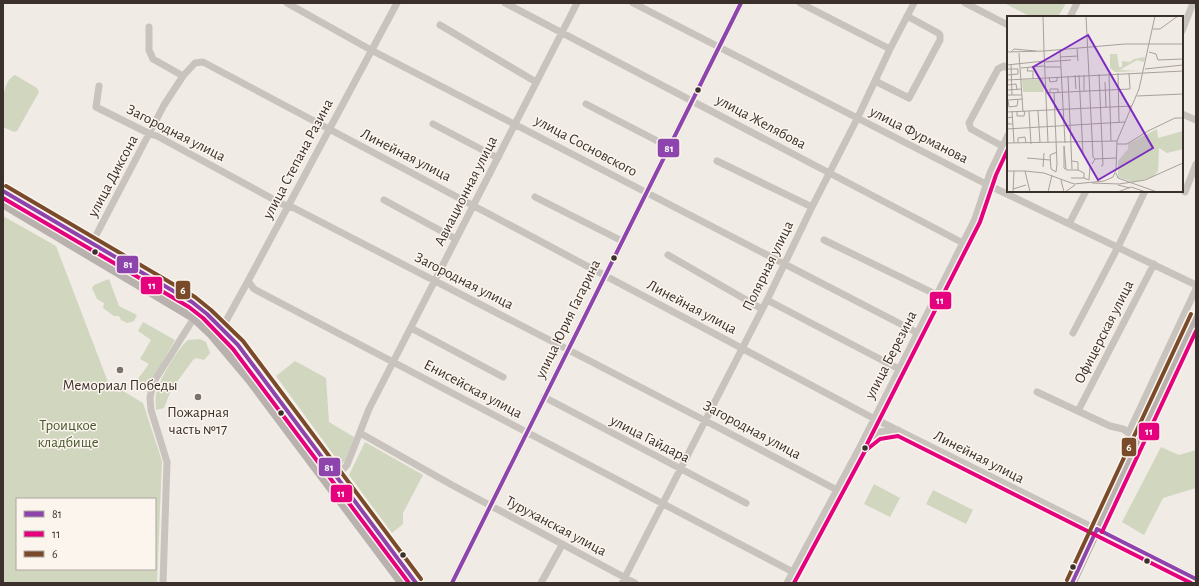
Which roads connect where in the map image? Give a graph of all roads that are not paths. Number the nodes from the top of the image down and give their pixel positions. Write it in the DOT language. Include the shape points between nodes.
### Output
graph roads {
  1 [pos="287,3"];
  2 [pos="397,3"];
  3 [pos="505,3"];
  4 [pos="577,3"];
  5 [pos="633,3"];
  6 [pos="741,3"];
  7 [pos="800,3"];
  8 [pos="914,3"];
  9 [pos="964,3"];
  10 [pos="1077,3"];
  11 [pos="1193,3"];
  12 [pos="907,16"];
  13 [pos="1070,16"];
  14 [pos="1007,24"];
  15 [pos="440,25"];
  16 [pos="149,27"];
  17 [pos="1183,28"];
  18 [pos="562,33"];
  19 [pos="718,48"];
  20 [pos="890,49"];
  21 [pos="372,50"];
  22 [pos="1007,68"];
  23 [pos="183,76"];
  24 [pos="875,81"];
  25 [pos="536,82"];
  26 [pos="99,86"];
  27 [pos="691,100"];
  28 [pos="586,104"];
  29 [pos="1183,114"];
  30 [pos="1195,118"];
  31 [pos="858,119"];
  32 [pos="433,124"];
  33 [pos="515,124"];
  34 [pos="329,130"];
  35 [pos="150,134"];
  36 [pos="1007,137"];
  37 [pos="1002,146"];
  38 [pos="669,147"];
  39 [pos="498,158"];
  40 [pos="717,160"];
  41 [pos="1196,164"];
  42 [pos="830,172"];
  43 [pos="986,184"];
  44 [pos="3,191"];
  45 [pos="646,192"];
  46 [pos="1085,192"];
  47 [pos="1145,192"];
  48 [pos="1185,192"];
  49 [pos="535,197"];
  50 [pos="384,200"];
  51 [pos="3,204"];
  52 [pos="474,204"];
  53 [pos="288,206"];
  54 [pos="812,207"];
  55 [pos="1069,224"];
  56 [pos="456,239"];
  57 [pos="824,240"];
  58 [pos="622,241"];
  59 [pos="963,242"];
  60 [pos="92,243"];
  61 [pos="1118,247"];
  62 [pos="668,255"];
  63 [pos="785,263"];
  64 [pos="1154,264"];
  65 [pos="604,275"];
  66 [pos="248,281"];
  67 [pos="435,281"];
  68 [pos="1196,285"];
  69 [pos="1196,289"];
  70 [pos="937,295"];
  71 [pos="767,300"];
  72 [pos="762,309"];
  73 [pos="1196,317"];
  74 [pos="194,318"];
  75 [pos="220,326"];
  76 [pos="411,328"];
  77 [pos="918,333"];
  78 [pos="1073,333"];
  79 [pos="742,348"];
  80 [pos="568,350"];
  81 [pos="394,361"];
  82 [pos="898,369"];
  83 [pos="503,377"];
  84 [pos="1037,392"];
  85 [pos="544,397"];
  86 [pos="1078,412"];
  87 [pos="873,418"];
  88 [pos="704,420"];
  89 [pos="899,430"];
  90 [pos="526,432"];
  91 [pos="1128,432"];
  92 [pos="360,433"];
  93 [pos="1139,440"];
  94 [pos="860,447"];
  95 [pos="680,469"];
  96 [pos="336,477"];
  97 [pos="837,490"];
  98 [pos="662,503"];
  99 [pos="746,503"];
  100 [pos="490,506"];
  101 [pos="1097,529"];
  102 [pos="562,545"];
  103 [pos="793,572"];
  104 [pos="1196,579"];
  105 [pos="623,580"];
  106 [pos="163,583"];
  107 [pos="402,583"];
  108 [pos="416,583"];
  109 [pos="452,583"];
  110 [pos="541,583"];
  111 [pos="635,583"];
  112 [pos="788,583"];
  113 [pos="1072,583"];
  1 -- 21 [label="street, улица Сосновского"];
  2 -- 21 [label="street, улица Степана Разина"];
  3 -- 18 [label="street, улица Желябова"];
  4 -- 18 [label="street, Авиационная улица"];
  5 -- 19 [label="street, улица Фурманова"];
  6 -- 19 [label="street, улица Юрия Гагарина"];
  7 -- 20 [label="street"];
  8 -- 12 [label="street, Полярная улица"];
  9 -- 14 [label="street"];
  10 -- 13 [label="street"];
  11 -- 17 [label="street"];
  12 -- 20 [label="street, Полярная улица"];
  12 -- 24 [label="street" via="938,33 940,40 909,98"];
  15 -- 25 [label="street"];
  16 -- 23 [label="street" via="149,50 153,59"];
  18 -- 25 [label="street, Авиационная улица"];
  18 -- 27 [label="street, улица Желябова"];
  19 -- 27 [label="street, улица Юрия Гагарина"];
  19 -- 31 [label="street, улица Фурманова"];
  20 -- 24 [label="street, Полярная улица"];
  21 -- 33 [label="street, улица Сосновского"];
  21 -- 34 [label="street, улица Степана Разина"];
  22 -- 37 [label="street" via="998,69 969,123 971,129"];
  23 -- 34 [label="street, Линейная улица" via="195,63 203,62"];
  23 -- 35 [label="street, улица Диксона" via="164,105"];
  24 -- 31 [label="street, Полярная улица"];
  25 -- 33 [label="street, Авиационная улица"];
  26 -- 35 [label="street, Загородная улица" via="96,107"];
  27 -- 38 [label="street, улица Юрия Гагарина"];
  27 -- 42 [label="street, улица Желябова"];
  28 -- 38 [label="street"];
  29 -- 30 [label="street"];
  31 -- 42 [label="street, Полярная улица"];
  31 -- 43 [label="street, улица Фурманова"];
  32 -- 39 [label="street"];
  33 -- 39 [label="street, Авиационная улица"];
  33 -- 45 [label="street, улица Сосновского"];
  34 -- 52 [label="street, Линейная улица"];
  34 -- 53 [label="street, улица Степана Разина"];
  35 -- 53 [label="street, Загородная улица"];
  35 -- 60 [label="street, улица Диксона"];
  36 -- 37 [label="street, улица Березина"];
  37 -- 43 [label="street, улица Березина"];
  38 -- 45 [label="street, улица Юрия Гагарина"];
  39 -- 52 [label="street, Авиационная улица"];
  40 -- 54 [label="street"];
  41 -- 48 [label="street"];
  42 -- 54 [label="street, Полярная улица"];
  42 -- 59 [label="street, улица Желябова"];
  43 -- 55 [label="street, улица Фурманова"];
  43 -- 59 [label="street, улица Березина" via="978,212"];
  44 -- 60 [label="main road"];
  45 -- 58 [label="street, улица Юрия Гагарина"];
  45 -- 63 [label="street, улица Сосновского"];
  46 -- 55 [label="street"];
  47 -- 61 [label="street"];
  49 -- 58 [label="street"];
  50 -- 56 [label="street"];
  51 -- 74 [label="main road"];
  52 -- 56 [label="street, Авиационная улица"];
  52 -- 65 [label="street, Линейная улица"];
  53 -- 66 [label="street, улица Степана Разина"];
  53 -- 67 [label="street, Загородная улица"];
  54 -- 63 [label="street, Полярная улица"];
  55 -- 61 [label="street, улица Фурманова"];
  56 -- 67 [label="street, Авиационная улица"];
  57 -- 70 [label="street"];
  58 -- 65 [label="street, улица Юрия Гагарина"];
  59 -- 70 [label="street, улица Березина"];
  60 -- 75 [label="main road" via="192,302"];
  61 -- 64 [label="street, улица Фурманова"];
  61 -- 78 [label="street"];
  62 -- 72 [label="street"];
  63 -- 71 [label="street, Полярная улица"];
  63 -- 77 [label="street, улица Сосновского"];
  64 -- 68 [label="street, улица Фурманова"];
  64 -- 86 [label="street, Офицерская улица"];
  65 -- 79 [label="street, Линейная улица"];
  65 -- 80 [label="street, улица Юрия Гагарина"];
  66 -- 75 [label="street, улица Степана Разина"];
  66 -- 81 [label="street, Енисейская улица" via="254,288"];
  67 -- 76 [label="street, Авиационная улица"];
  67 -- 80 [label="street, Загородная улица"];
  69 -- 91 [label="street"];
  70 -- 77 [label="street, улица Березина"];
  71 -- 72 [label="street, Полярная улица"];
  71 -- 82 [label="street"];
  72 -- 79 [label="street, Полярная улица"];
  73 -- 93 [label="main road"];
  74 -- 106 [label="street" via="153,383 150,398 151,410 167,462"];
  74 -- 107 [label="main road" via="212,335 277,415"];
  75 -- 96 [label="main road" via="238,345"];
  76 -- 81 [label="street, Авиационная улица"];
  76 -- 83 [label="street"];
  77 -- 82 [label="street, улица Березина"];
  79 -- 87 [label="street, Линейная улица"];
  79 -- 88 [label="street, Полярная улица"];
  80 -- 85 [label="street, улица Юрия Гагарина"];
  80 -- 88 [label="street, Загородная улица"];
  81 -- 90 [label="street, Енисейская улица"];
  81 -- 92 [label="street, Авиационная улица" via="368,409"];
  82 -- 87 [label="street, улица Березина"];
  84 -- 86 [label="street"];
  85 -- 90 [label="street, улица Юрия Гагарина"];
  85 -- 95 [label="street, улица Гайдара"];
  86 -- 91 [label="street"];
  87 -- 89 [label="street, Линейная улица"];
  87 -- 94 [label="street, улица Березина"];
  88 -- 95 [label="street, Полярная улица"];
  88 -- 97 [label="street, Загородная улица"];
  89 -- 94 [label="street" via="878,432 870,436"];
  89 -- 101 [label="street, Линейная улица"];
  90 -- 98 [label="street, Енисейская улица"];
  90 -- 100 [label="street, улица Юрия Гагарина"];
  91 -- 93 [label="street"];
  92 -- 96 [label="street, Авиационная улица" via="347,465"];
  92 -- 100 [label="street, Туруханская улица"];
  93 -- 101 [label="main road"];
  94 -- 97 [label="street, улица Березина"];
  95 -- 98 [label="street, Полярная улица"];
  95 -- 99 [label="street, улица Гайдара"];
  96 -- 108 [label="main road"];
  97 -- 103 [label="street, улица Березина"];
  98 -- 103 [label="street, Енисейская улица"];
  98 -- 105 [label="street, Полярная улица"];
  100 -- 102 [label="street, Туруханская улица"];
  100 -- 109 [label="street, улица Юрия Гагарина"];
  101 -- 104 [label="street, Линейная улица"];
  101 -- 113 [label="main road"];
  102 -- 105 [label="street, Туруханская улица"];
  102 -- 110 [label="street"];
  103 -- 112 [label="street, улица Березина"];
  105 -- 111 [label="street, Туруханская улица"];
}
